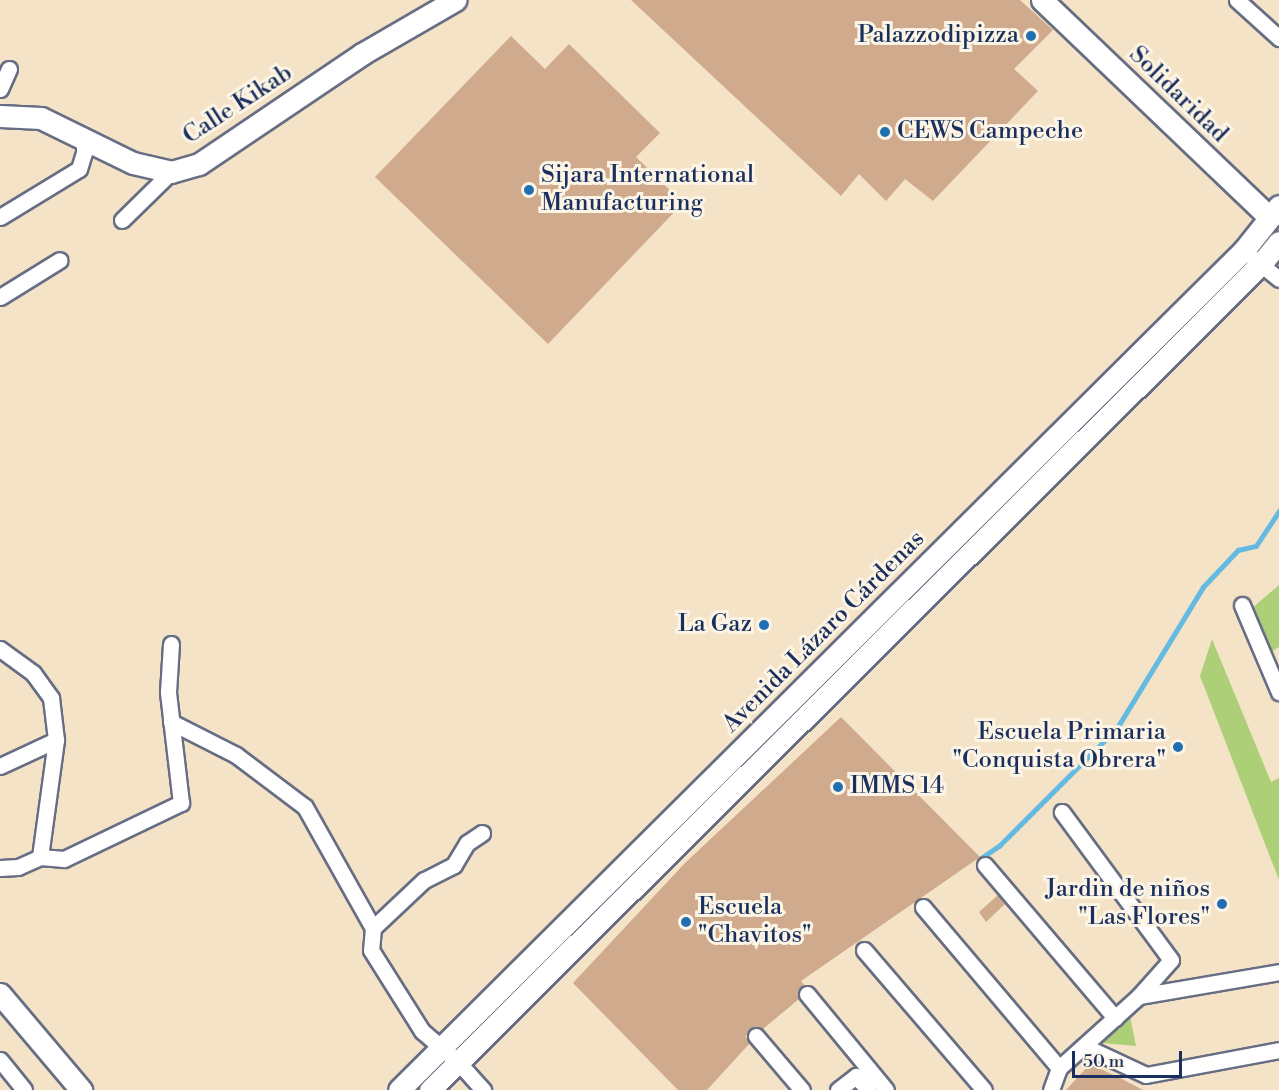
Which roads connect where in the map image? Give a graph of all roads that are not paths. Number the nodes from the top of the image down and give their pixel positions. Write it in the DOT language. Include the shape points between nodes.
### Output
graph roads {
  1 [pos="455,0"];
  2 [pos="1042,0"];
  3 [pos="1238,0"];
  4 [pos="1279,38"];
  5 [pos="9,69"];
  6 [pos="0,88"];
  7 [pos="0,117"];
  8 [pos="84,136"];
  9 [pos="171,172"];
  10 [pos="0,217"];
  11 [pos="1276,217"];
  12 [pos="122,220"];
  13 [pos="1279,242"];
  14 [pos="1244,250"];
  15 [pos="60,260"];
  16 [pos="1273,269"];
  17 [pos="0,297"];
  18 [pos="1242,605"];
  19 [pos="171,644"];
  20 [pos="0,650"];
  21 [pos="1279,692"];
  22 [pos="171,722"];
  23 [pos="768,723"];
  24 [pos="784,738"];
  25 [pos="56,740"];
  26 [pos="0,766"];
  27 [pos="682,809"];
  28 [pos="1062,812"];
  29 [pos="697,824"];
  30 [pos="482,833"];
  31 [pos="40,857"];
  32 [pos="985,865"];
  33 [pos="0,867"];
  34 [pos="923,907"];
  35 [pos="373,928"];
  36 [pos="864,950"];
  37 [pos="1279,972"];
  38 [pos="0,994"];
  39 [pos="807,994"];
  40 [pos="1139,996"];
  41 [pos="1115,1018"];
  42 [pos="756,1036"];
  43 [pos="1084,1046"];
  44 [pos="442,1047"];
  45 [pos="1279,1050"];
  46 [pos="0,1060"];
  47 [pos="458,1062"];
  48 [pos="1059,1068"];
  49 [pos="24,1090"];
  50 [pos="81,1090"];
  51 [pos="399,1090"];
  52 [pos="430,1090"];
  53 [pos="483,1090"];
  54 [pos="802,1090"];
  55 [pos="838,1090"];
  56 [pos="868,1090"];
  57 [pos="886,1090"];
  58 [pos="984,1090"];
  59 [pos="1051,1090"];
  1 -- 9 [label="main road, Calle Kikab" via="362,54 199,164"];
  2 -- 11 [label="main road, Solidaridad"];
  3 -- 4 [label="street"];
  5 -- 6 [label="street"];
  7 -- 8 [label="main road, Calle Kikab" via="41,118"];
  8 -- 9 [label="main road, Calle Kikab" via="133,163"];
  8 -- 10 [label="street" via="79,169"];
  9 -- 12 [label="street"];
  11 -- 14 [label="main road, Avenida Lázaro Cárdenas"];
  13 -- 16 [label="main road, Avenida Lázaro Cárdenas"];
  14 -- 16 [label="street"];
  14 -- 23 [label="main road, Avenida Lázaro Cárdenas"];
  15 -- 17 [label="street"];
  16 -- 24 [label="main road, Avenida Lázaro Cárdenas"];
  18 -- 21 [label="street"];
  19 -- 22 [label="street"];
  20 -- 25 [label="street" via="33,673 51,698"];
  22 -- 31 [label="street" via="181,803 64,859"];
  22 -- 35 [label="street" via="236,755 305,807"];
  23 -- 24 [label="main road"];
  23 -- 27 [label="main road, Avenida Lázaro Cárdenas"];
  24 -- 29 [label="main road, Avenida Lázaro Cárdenas"];
  25 -- 26 [label="street"];
  25 -- 31 [label="street"];
  27 -- 29 [label="main road"];
  27 -- 44 [label="main road, Avenida Lázaro Cárdenas"];
  28 -- 40 [label="street" via="1171,960"];
  29 -- 47 [label="main road, Avenida Lázaro Cárdenas"];
  30 -- 35 [label="street" via="467,843 454,865 424,880"];
  31 -- 33 [label="street" via="18,867"];
  32 -- 41 [label="street"];
  34 -- 48 [label="street"];
  35 -- 44 [label="street" via="371,950 382,972 422,1031"];
  36 -- 58 [label="street"];
  37 -- 40 [label="street"];
  38 -- 50 [label="main road"];
  39 -- 57 [label="street"];
  40 -- 41 [label="street"];
  41 -- 43 [label="street"];
  42 -- 54 [label="street"];
  43 -- 45 [label="street" via="1146,1075"];
  43 -- 48 [label="street"];
  44 -- 47 [label="street"];
  44 -- 51 [label="main road, Avenida Lázaro Cárdenas"];
  46 -- 49 [label="street"];
  47 -- 52 [label="main road, Avenida Lázaro Cárdenas"];
  47 -- 53 [label="street"];
  48 -- 59 [label="street"];
  55 -- 56 [label="street" via="856,1076"];
}
